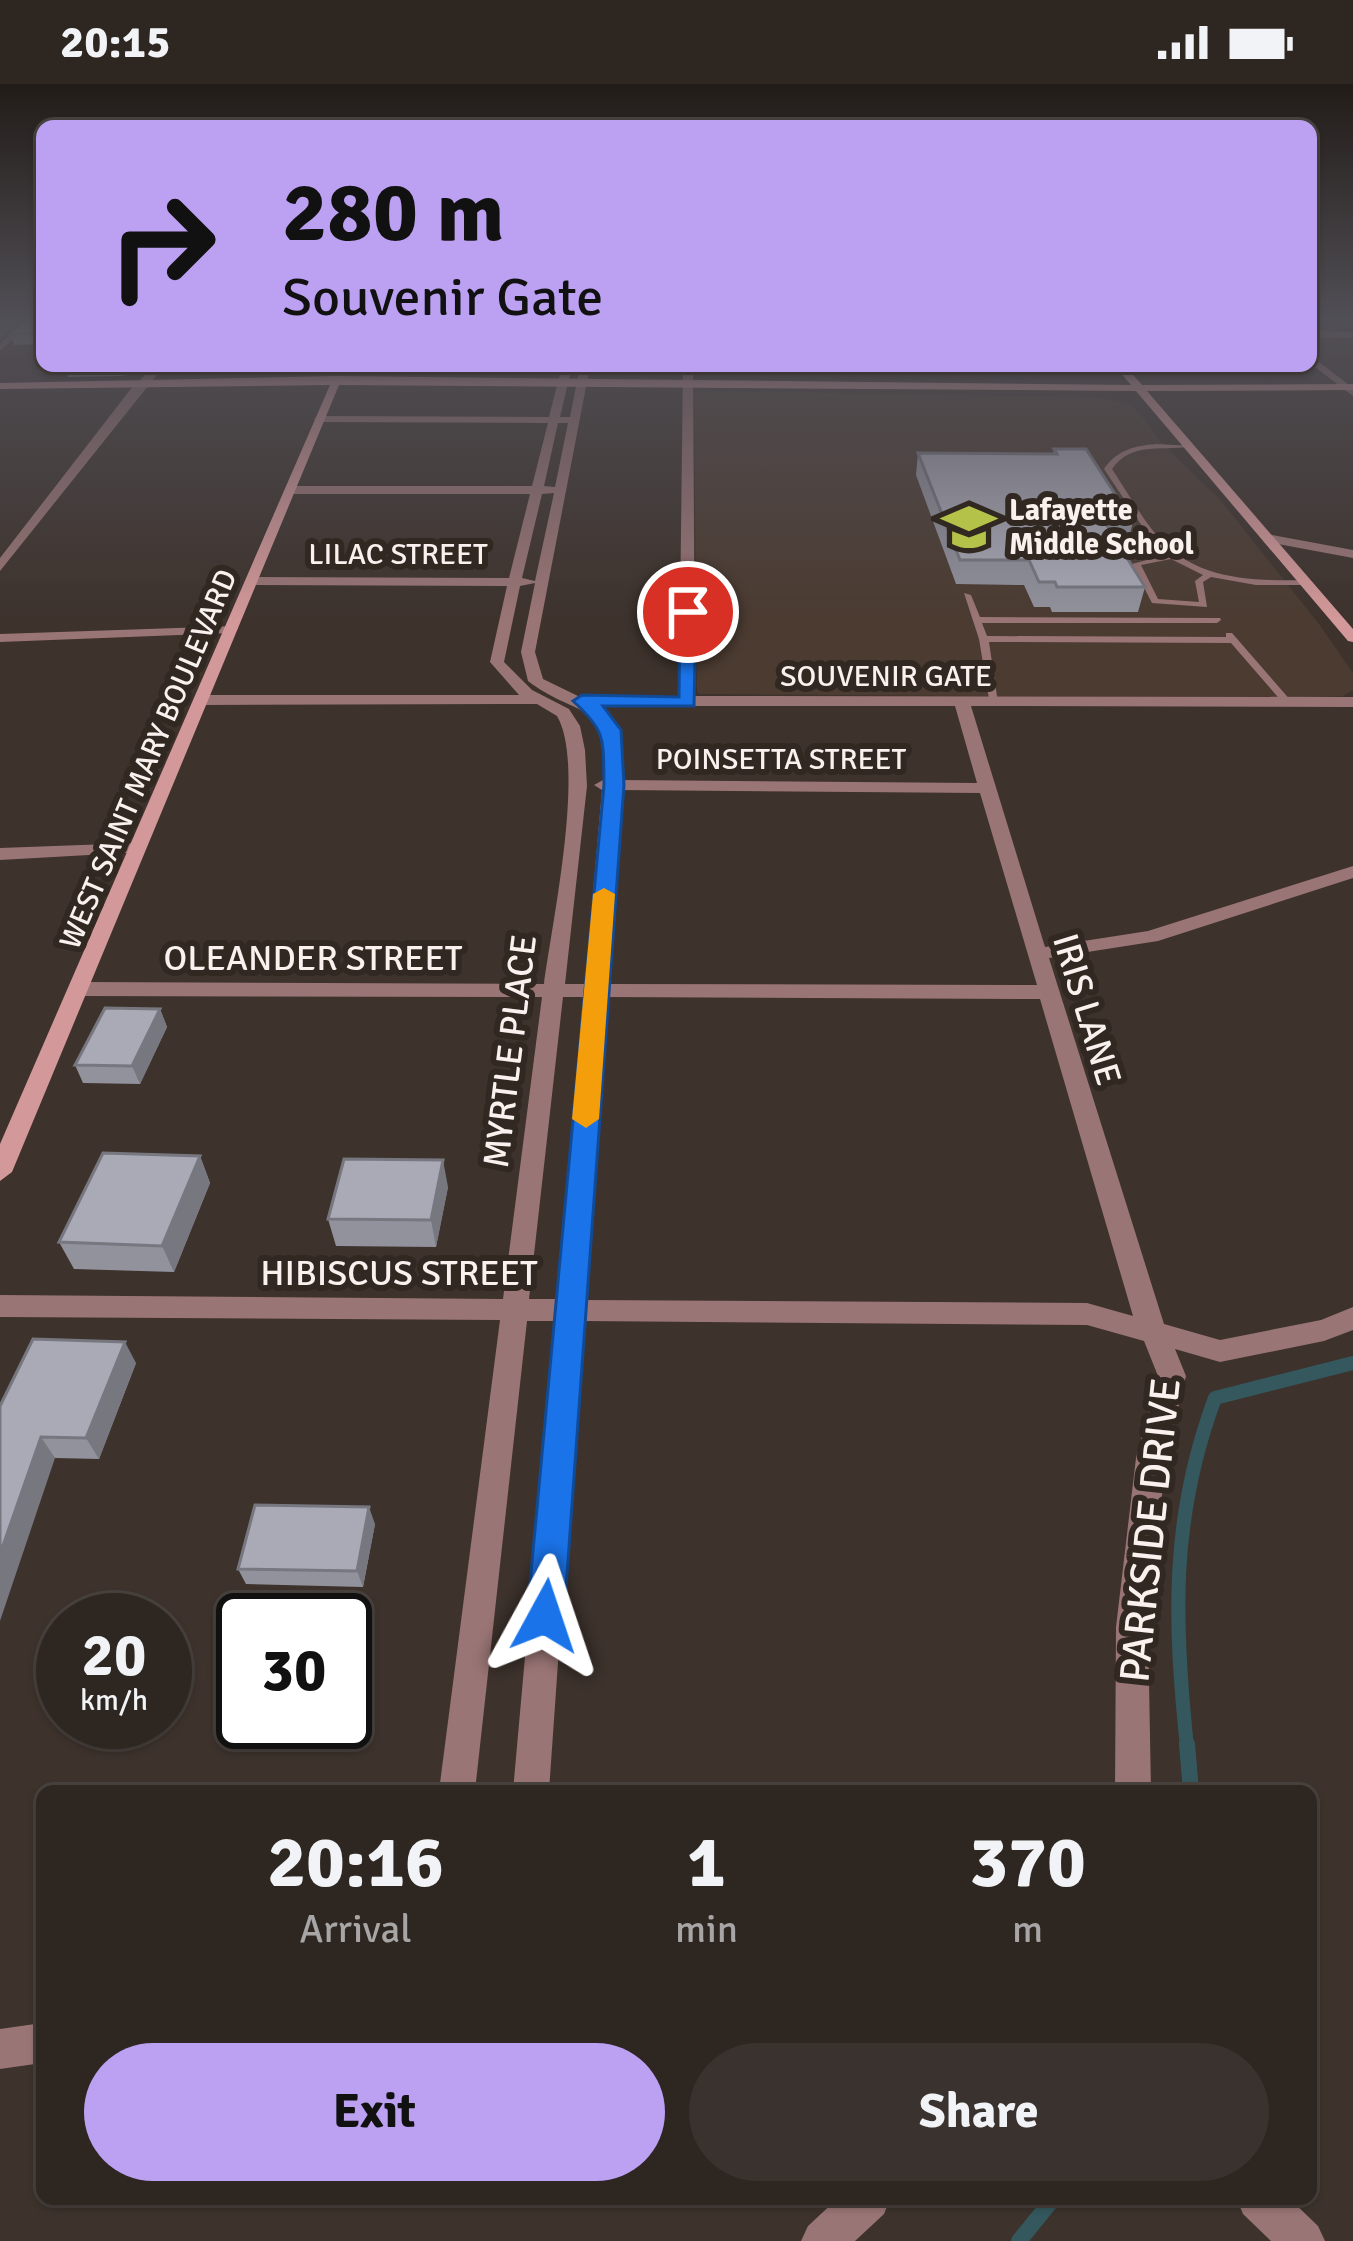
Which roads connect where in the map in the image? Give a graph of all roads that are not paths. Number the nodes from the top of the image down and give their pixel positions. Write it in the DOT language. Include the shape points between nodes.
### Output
graph roads {
  1 [pos="116,418"];
  2 [pos="688,418"];
  3 [pos="1164,418"];
  4 [pos="319,419"];
  5 [pos="564,420"];
  6 [pos="1191,446"];
  7 [pos="293,490"];
  8 [pos="548,490"];
  9 [pos="1272,538"];
  10 [pos="1353,554"];
  11 [pos="1172,556"];
  12 [pos="0,567"];
  13 [pos="1212,573"];
  14 [pos="253,581"];
  15 [pos="516,581"];
  16 [pos="544,582"];
  17 [pos="1309,584"];
  18 [pos="968,595"];
  19 [pos="1204,605"];
  20 [pos="977,620"];
  21 [pos="1217,620"];
  22 [pos="232,628"];
  23 [pos="0,638"];
  24 [pos="1353,638"];
  25 [pos="984,639"];
  26 [pos="1233,640"];
  27 [pos="202,700"];
  28 [pos="549,700"];
  29 [pos="582,701"];
  30 [pos="688,702"];
  31 [pos="1287,702"];
  32 [pos="1353,702"];
  33 [pos="962,703"];
  34 [pos="993,703"];
  35 [pos="578,785"];
  36 [pos="614,785"];
  37 [pos="984,788"];
  38 [pos="136,848"];
  39 [pos="0,854"];
  40 [pos="1353,872"];
  41 [pos="1038,954"];
  42 [pos="80,989"];
  43 [pos="552,992"];
  44 [pos="596,992"];
  45 [pos="1049,992"];
  46 [pos="0,1172"];
  47 [pos="0,1306"];
  48 [pos="516,1309"];
  49 [pos="571,1309"];
  50 [pos="1353,1318"];
  51 [pos="1155,1333"];
  52 [pos="458,1785"];
  53 [pos="531,1785"];
  54 [pos="1133,1785"];
  55 [pos="36,2044"];
  56 [pos="0,2049"];
  57 [pos="862,2205"];
  58 [pos="1264,2205"];
  59 [pos="823,2241"];
  60 [pos="1303,2241"];
  1 -- 12 [label="street"];
  2 -- 30 [label="street"];
  3 -- 6 [label="main road"];
  4 -- 5 [label="street"];
  4 -- 7 [label="main road, WEST SAINT MARY BOULEVARD"];
  5 -- 8 [label="street, MYRTLE PLACE"];
  6 -- 9 [label="main road"];
  6 -- 11 [label="lane" via="1132,450 1108,469"];
  7 -- 8 [label="street"];
  7 -- 14 [label="main road, WEST SAINT MARY BOULEVARD"];
  8 -- 15 [label="street, MYRTLE PLACE"];
  8 -- 16 [label="street, MYRTLE PLACE"];
  9 -- 10 [label="street"];
  9 -- 17 [label="main road"];
  11 -- 13 [label="lane"];
  11 -- 19 [label="lane" via="1136,564 1155,601"];
  13 -- 17 [label="lane"];
  13 -- 19 [label="lane" via="1199,581"];
  14 -- 15 [label="street, LILAC STREET"];
  14 -- 22 [label="main road, WEST SAINT MARY BOULEVARD"];
  15 -- 16 [label="street, LILAC STREET"];
  15 -- 28 [label="street, MYRTLE PLACE" via="496,662 516,688"];
  16 -- 29 [label="street, MYRTLE PLACE" via="528,661 544,687"];
  17 -- 24 [label="main road"];
  18 -- 20 [label="lane"];
  19 -- 21 [label="lane"];
  20 -- 21 [label="lane"];
  20 -- 25 [label="lane"];
  21 -- 26 [label="lane"];
  22 -- 23 [label="street"];
  22 -- 27 [label="main road, WEST SAINT MARY BOULEVARD"];
  25 -- 26 [label="lane"];
  25 -- 34 [label="lane"];
  26 -- 31 [label="lane"];
  27 -- 28 [label="street, SOUVENIR GATE"];
  27 -- 38 [label="main road, WEST SAINT MARY BOULEVARD"];
  28 -- 29 [label="street, SOUVENIR GATE"];
  28 -- 35 [label="street, MYRTLE PLACE" via="577,730"];
  29 -- 30 [label="street, SOUVENIR GATE"];
  29 -- 36 [label="street, MYRTLE PLACE" via="611,730"];
  30 -- 33 [label="street, SOUVENIR GATE"];
  31 -- 32 [label="street, SOUVENIR GATE"];
  31 -- 34 [label="street, SOUVENIR GATE"];
  33 -- 34 [label="street, SOUVENIR GATE"];
  33 -- 37 [label="street, IRIS LANE"];
  35 -- 36 [label="street, POINSETTA STREET"];
  35 -- 43 [label="street, MYRTLE PLACE"];
  36 -- 37 [label="street, POINSETTA STREET"];
  36 -- 44 [label="street, MYRTLE PLACE"];
  37 -- 41 [label="street, IRIS LANE"];
  38 -- 39 [label="street"];
  38 -- 42 [label="main road, WEST SAINT MARY BOULEVARD"];
  40 -- 41 [label="street" via="1150,937"];
  41 -- 45 [label="street, IRIS LANE"];
  42 -- 43 [label="street, OLEANDER STREET"];
  42 -- 46 [label="main road, WEST SAINT MARY BOULEVARD"];
  43 -- 44 [label="street, OLEANDER STREET"];
  43 -- 48 [label="street, MYRTLE PLACE"];
  44 -- 45 [label="street, OLEANDER STREET"];
  44 -- 49 [label="street, MYRTLE PLACE"];
  45 -- 51 [label="street, IRIS LANE"];
  47 -- 48 [label="street, HIBISCUS STREET"];
  48 -- 49 [label="street, HIBISCUS STREET"];
  48 -- 52 [label="street, MYRTLE PLACE"];
  49 -- 51 [label="street, HIBISCUS STREET" via="1087,1315"];
  49 -- 53 [label="street, MYRTLE PLACE"];
  50 -- 51 [label="street, PARKSIDE DRIVE" via="1238,1351"];
  51 -- 54 [label="street, PARKSIDE DRIVE" via="1172,1376 1151,1458 1132,1627"];
  55 -- 56 [label="street"];
  57 -- 59 [label="street"];
  58 -- 60 [label="street"];
}
